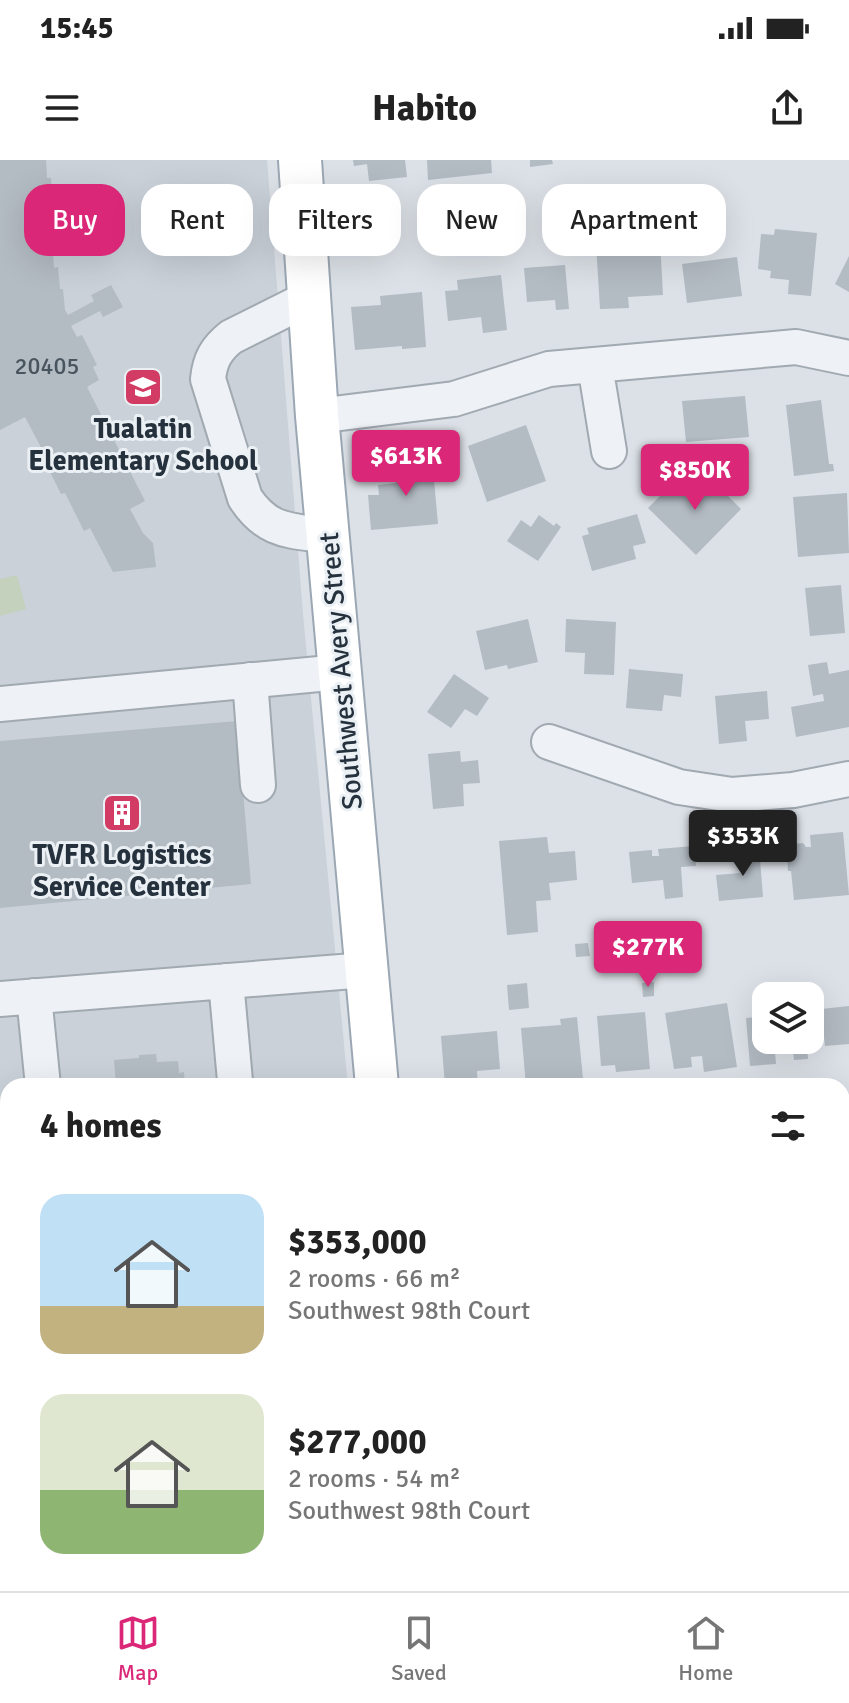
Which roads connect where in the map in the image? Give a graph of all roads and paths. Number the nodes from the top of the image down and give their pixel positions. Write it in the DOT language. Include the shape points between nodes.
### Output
graph roads {
  1 [pos="300,160"];
  2 [pos="309,298"];
  3 [pos="849,358"];
  4 [pos="595,365"];
  5 [pos="317,416"];
  6 [pos="609,451"];
  7 [pos="328,536"];
  8 [pos="340,672"];
  9 [pos="250,680"];
  10 [pos="0,704"];
  11 [pos="549,742"];
  12 [pos="849,779"];
  13 [pos="258,785"];
  14 [pos="366,970"];
  15 [pos="226,981"];
  16 [pos="34,996"];
  17 [pos="0,999"];
  18 [pos="42,1078"];
  19 [pos="235,1078"];
  20 [pos="376,1078"];
  1 -- 2 [label="main road, Southwest Avery Street"];
  2 -- 5 [label="main road, Southwest Avery Street"];
  2 -- 7 [label="street" via="221,344 208,379 254,512 282,529"];
  3 -- 4 [label="street" via="796,347"];
  4 -- 5 [label="street" via="549,369 454,399"];
  4 -- 6 [label="street"];
  5 -- 7 [label="main road, Southwest Avery Street"];
  7 -- 8 [label="main road, Southwest Avery Street"];
  8 -- 9 [label="street"];
  8 -- 14 [label="main road, Southwest Avery Street"];
  9 -- 10 [label="street"];
  9 -- 13 [label="street"];
  11 -- 12 [label="street" via="679,787 732,795"];
  14 -- 15 [label="street"];
  14 -- 20 [label="main road, Southwest Avery Street"];
  15 -- 16 [label="street"];
  15 -- 19 [label="street"];
  16 -- 17 [label="street"];
  16 -- 18 [label="street"];
}
